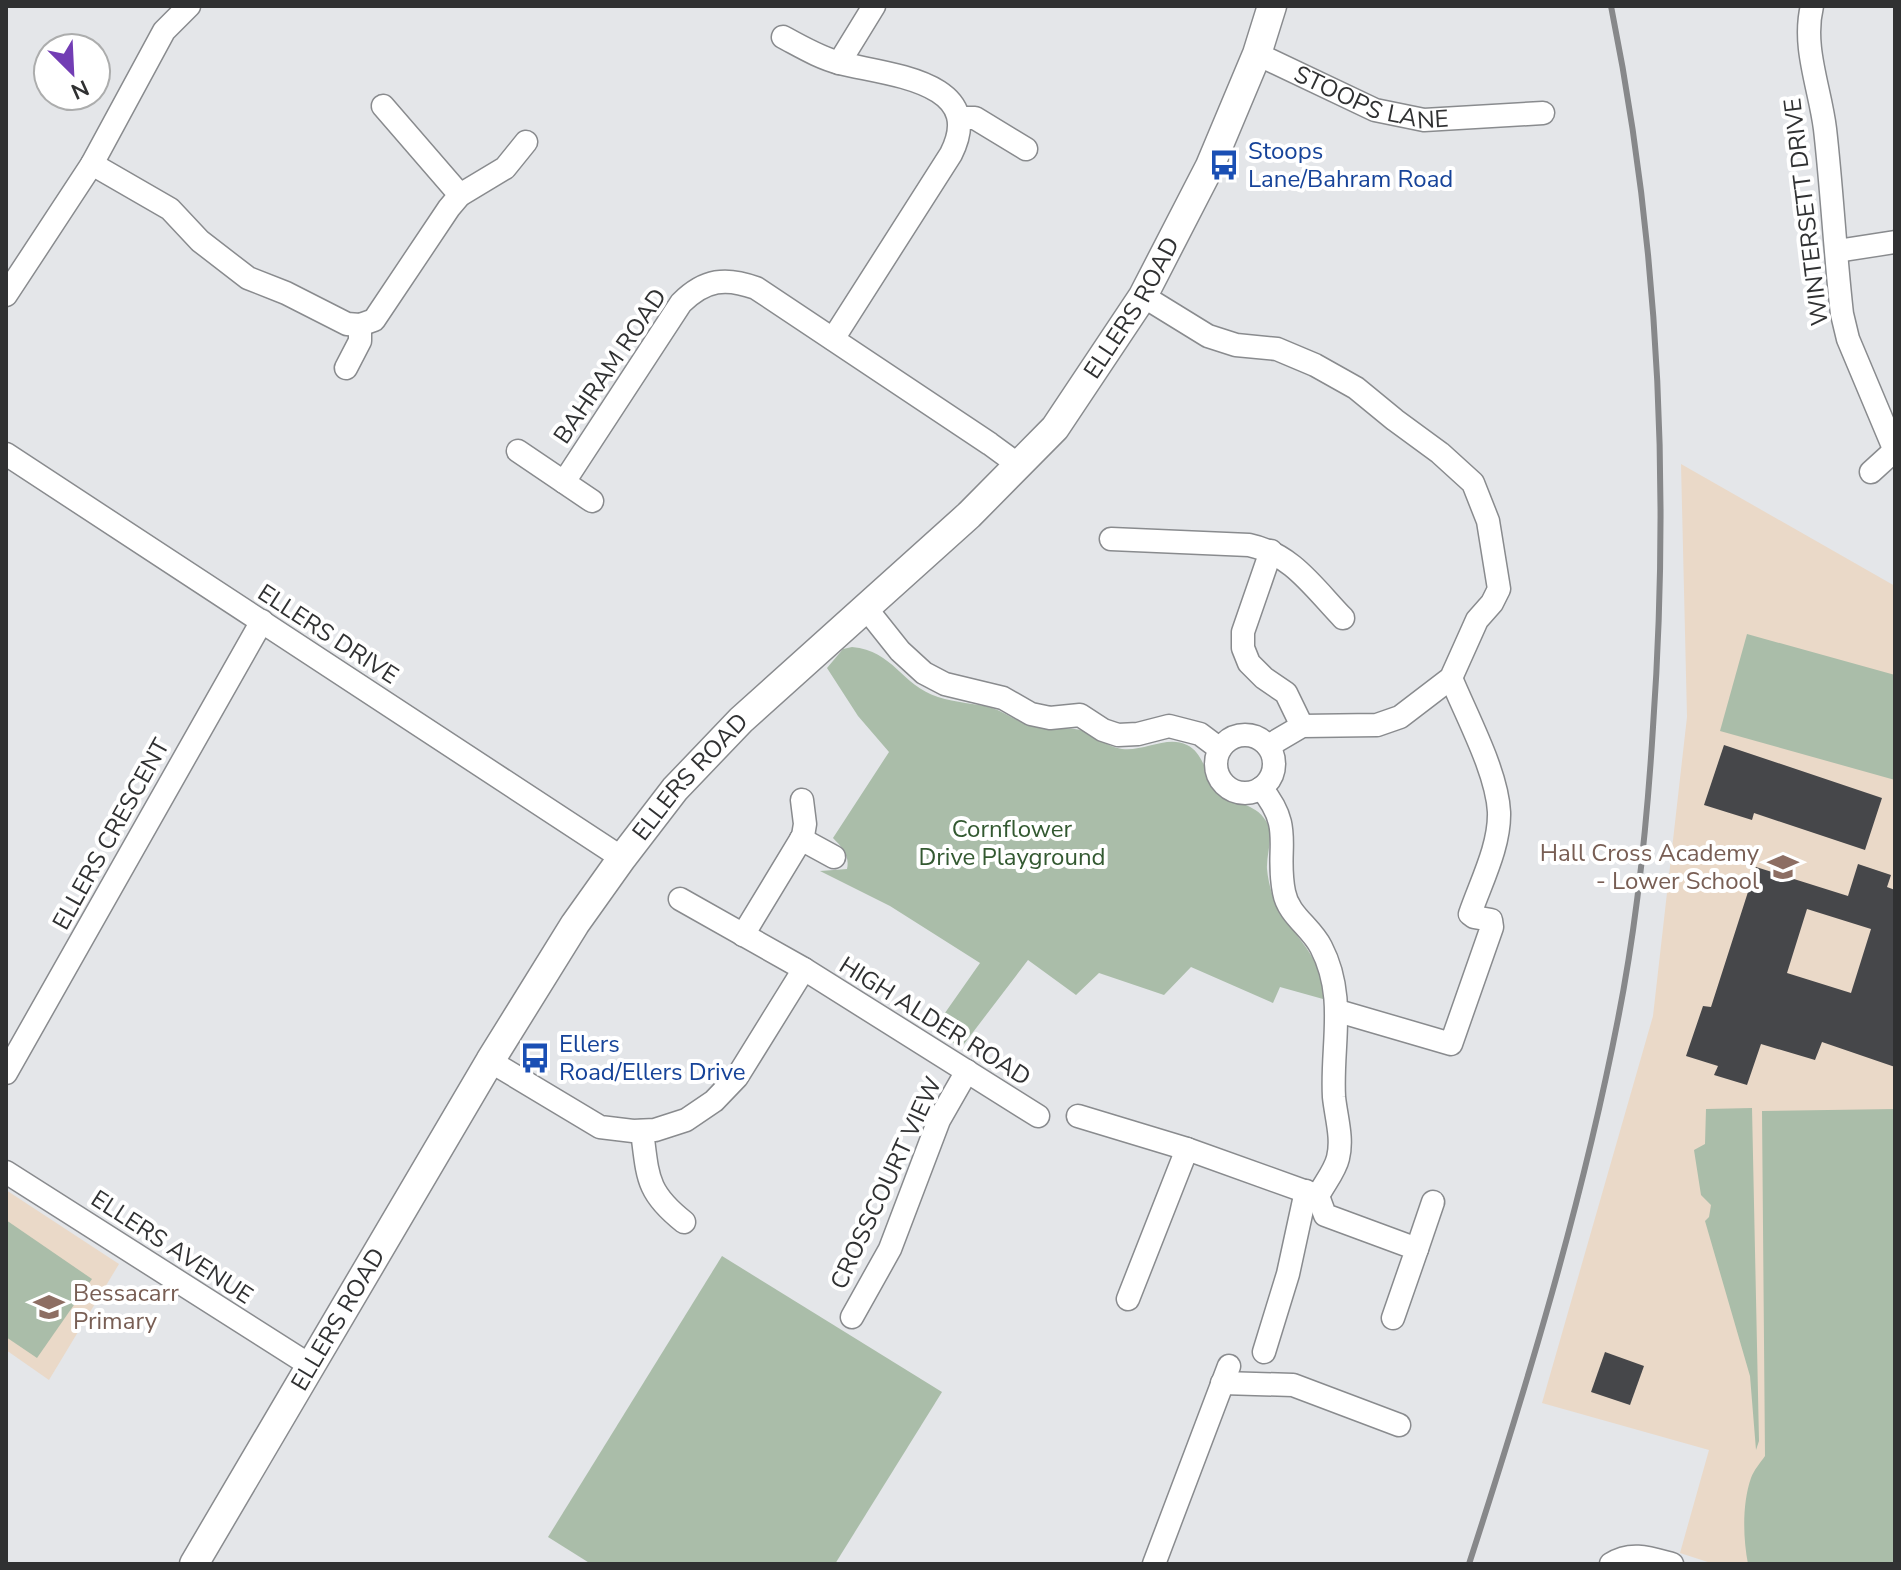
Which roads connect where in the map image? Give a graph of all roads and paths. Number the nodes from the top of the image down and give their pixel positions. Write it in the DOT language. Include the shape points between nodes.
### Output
graph roads {
  1 [pos="189,6"];
  2 [pos="874,6"];
  3 [pos="1272,6"];
  4 [pos="1812,6"];
  5 [pos="783,37"];
  6 [pos="1257,54"];
  7 [pos="839,63"];
  8 [pos="383,106"];
  9 [pos="1543,113"];
  10 [pos="960,118"];
  11 [pos="526,142"];
  12 [pos="1026,149"];
  13 [pos="92,164"];
  14 [pos="460,195"];
  15 [pos="1895,242"];
  16 [pos="1837,251"];
  17 [pos="6,295"];
  18 [pos="1143,296"];
  19 [pos="360,325"];
  20 [pos="833,339"];
  21 [pos="346,368"];
  22 [pos="518,451"];
  23 [pos="1895,451"];
  24 [pos="6,454"];
  25 [pos="1020,466"];
  26 [pos="1871,472"];
  27 [pos="564,482"];
  28 [pos="592,501"];
  29 [pos="1111,539"];
  30 [pos="1271,551"];
  31 [pos="865,607"];
  32 [pos="1343,618"];
  33 [pos="262,621"];
  34 [pos="1451,678"];
  35 [pos="1302,726"];
  36 [pos="1268,746"];
  37 [pos="1220,749"];
  38 [pos="1261,788"];
  39 [pos="802,800"];
  40 [pos="801,839"];
  41 [pos="834,857"];
  42 [pos="622,858"];
  43 [pos="680,899"];
  44 [pos="743,935"];
  45 [pos="804,969"];
  46 [pos="1338,1011"];
  47 [pos="490,1061"];
  48 [pos="967,1071"];
  49 [pos="6,1073"];
  50 [pos="1038,1116"];
  51 [pos="1078,1116"];
  52 [pos="642,1131"];
  53 [pos="1187,1149"];
  54 [pos="6,1172"];
  55 [pos="1312,1193"];
  56 [pos="1433,1202"];
  57 [pos="684,1222"];
  58 [pos="1417,1249"];
  59 [pos="1128,1299"];
  60 [pos="852,1317"];
  61 [pos="1393,1318"];
  62 [pos="1264,1352"];
  63 [pos="311,1366"];
  64 [pos="1399,1425"];
  65 [pos="194,1564"];
  66 [pos="1154,1564"];
  67 [pos="1611,1564"];
  68 [pos="1672,1564"];
  1 -- 13 [label="street" via="164,31"];
  2 -- 7 [label="street"];
  3 -- 6 [label="street"];
  4 -- 16 [label="street, WINTERSETT DRIVE" via="1808,40 1824,125"];
  5 -- 7 [label="street"];
  6 -- 9 [label="street, STOOPS LANE" via="1375,110 1424,120"];
  6 -- 18 [label="street, ELLERS ROAD" via="1210,166"];
  7 -- 10 [label="street" via="917,80 938,91"];
  8 -- 14 [label="street"];
  10 -- 12 [label="street" via="975,118"];
  10 -- 20 [label="street" via="951,154"];
  11 -- 14 [label="street" via="505,168"];
  13 -- 17 [label="street"];
  13 -- 19 [label="street" via="170,209 200,241 248,278 347,324"];
  14 -- 19 [label="street" via="374,320"];
  15 -- 16 [label="street"];
  16 -- 23 [label="street, WINTERSETT DRIVE" via="1848,339"];
  18 -- 25 [label="street, ELLERS ROAD" via="1055,428"];
  18 -- 34 [label="street" via="1208,336 1277,349 1356,388 1473,483 1488,521 1499,589 1470,632"];
  19 -- 21 [label="street" via="360,341"];
  20 -- 25 [label="street, BAHRAM ROAD"];
  20 -- 27 [label="street, BAHRAM ROAD" via="737,281 692,292"];
  22 -- 27 [label="street, BAHRAM ROAD"];
  23 -- 26 [label="street"];
  24 -- 33 [label="street, ELLERS DRIVE"];
  25 -- 31 [label="street, ELLERS ROAD"];
  27 -- 28 [label="street, BAHRAM ROAD"];
  29 -- 30 [label="street" via="1249,545"];
  30 -- 32 [label="street" via="1289,562"];
  30 -- 35 [label="street" via="1243,632 1243,648 1249,663 1286,693"];
  31 -- 37 [label="street" via="900,651 945,684 1003,698 1031,714 1080,715 1118,735 1169,726 1200,734"];
  31 -- 42 [label="street, ELLERS ROAD" via="708,754"];
  33 -- 42 [label="street, ELLERS DRIVE"];
  33 -- 49 [label="street, ELLERS CRESCENT"];
  34 -- 35 [label="street" via="1400,717 1377,725"];
  34 -- 46 [label="street" via="1495,785 1499,815 1493,850 1470,914 1491,920 1492,927 1451,1044"];
  35 -- 36 [label="street"];
  36 -- 37 [label="street" via="1243,735"];
  36 -- 38 [label="street" via="1274,764"];
  37 -- 38 [label="street" via="1216,768 1225,785 1243,793"];
  38 -- 46 [label="street" via="1275,804 1283,829 1284,893 1294,915 1320,945"];
  39 -- 40 [label="street"];
  40 -- 41 [label="street"];
  40 -- 44 [label="street"];
  42 -- 47 [label="street, ELLERS ROAD"];
  43 -- 44 [label="street"];
  44 -- 45 [label="street"];
  45 -- 48 [label="street, HIGH ALDER ROAD"];
  45 -- 52 [label="street, HIGH ALDER ROAD" via="737,1077 714,1101 686,1120"];
  46 -- 55 [label="street" via="1338,1160"];
  47 -- 52 [label="street, HIGH ALDER ROAD" via="600,1127"];
  47 -- 63 [label="street, ELLERS ROAD"];
  48 -- 50 [label="street, HIGH ALDER ROAD"];
  48 -- 60 [label="street, CROSSCOURT VIEW" via="939,1120 890,1249"];
  51 -- 53 [label="street"];
  52 -- 57 [label="street" via="654,1194"];
  53 -- 55 [label="street"];
  53 -- 59 [label="street"];
  54 -- 63 [label="street, ELLERS AVENUE"];
  55 -- 58 [label="street" via="1325,1215"];
  55 -- 62 [label="street"];
  56 -- 58 [label="street"];
  58 -- 61 [label="street"];
  63 -- 65 [label="street, ELLERS ROAD"];
  64 -- 66 [label="street" via="1293,1385 1226,1374"];
  67 -- 68 [label="street" via="1627,1556"];
}
